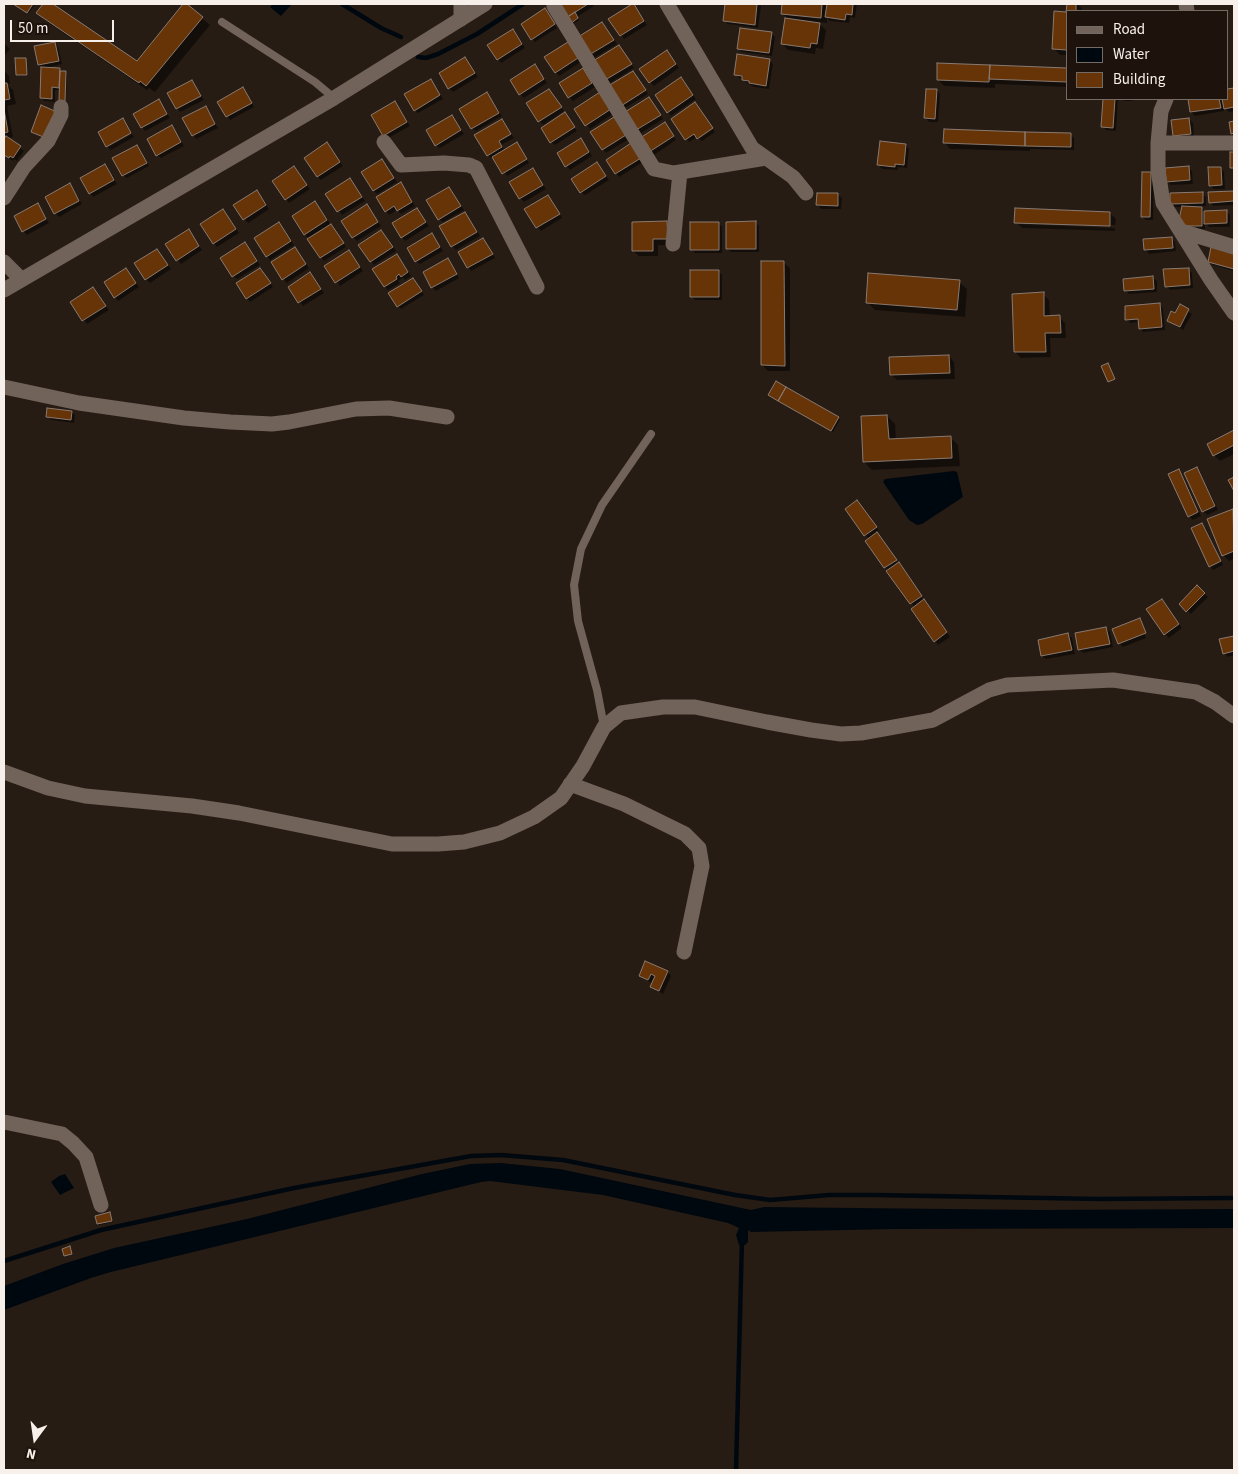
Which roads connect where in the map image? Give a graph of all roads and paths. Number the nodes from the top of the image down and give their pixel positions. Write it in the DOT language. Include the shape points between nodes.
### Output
graph roads {
  1 [pos="485,4"];
  2 [pos="668,4"];
  3 [pos="554,6"];
  4 [pos="461,11"];
  5 [pos="222,22"];
  6 [pos="334,98"];
  7 [pos="1166,100"];
  8 [pos="61,107"];
  9 [pos="384,142"];
  10 [pos="1158,143"];
  11 [pos="1234,143"];
  12 [pos="766,158"];
  13 [pos="680,172"];
  14 [pos="806,193"];
  15 [pos="4,198"];
  16 [pos="1181,231"];
  17 [pos="673,244"];
  18 [pos="1234,247"];
  19 [pos="4,262"];
  20 [pos="21,280"];
  21 [pos="537,287"];
  22 [pos="4,290"];
  23 [pos="1234,313"];
  24 [pos="4,387"];
  25 [pos="447,417"];
  26 [pos="651,434"];
  27 [pos="1234,716"];
  28 [pos="604,727"];
  29 [pos="4,772"];
  30 [pos="570,784"];
  31 [pos="684,952"];
  32 [pos="4,1122"];
  33 [pos="101,1205"];
  1 -- 4 [label="street"];
  2 -- 12 [label="street" via="752,148"];
  3 -- 13 [label="street" via="651,166"];
  4 -- 6 [label="street"];
  5 -- 6 [label="lane" via="315,82"];
  6 -- 20 [label="street"];
  7 -- 10 [label="street" via="1161,111"];
  8 -- 15 [label="street" via="61,115 48,141 24,167"];
  9 -- 21 [label="street" via="402,165 444,163 476,168"];
  10 -- 11 [label="street"];
  10 -- 16 [label="street" via="1163,203"];
  12 -- 13 [label="street"];
  12 -- 14 [label="street" via="793,177"];
  13 -- 17 [label="street"];
  16 -- 18 [label="street"];
  16 -- 23 [label="street"];
  19 -- 20 [label="street"];
  20 -- 22 [label="street"];
  24 -- 25 [label="street" via="79,403 221,421 272,424 389,408"];
  26 -- 28 [label="lane" via="602,505 580,549 574,586 578,621"];
  27 -- 28 [label="street" via="1196,692 1113,680 1007,685 989,690 934,720 861,733 810,730 694,706 621,713"];
  28 -- 30 [label="street"];
  29 -- 30 [label="street" via="48,788 85,796 239,813 392,844 464,842 500,833 534,817 561,798"];
  30 -- 31 [label="street" via="624,804 685,834 698,848 702,866"];
  32 -- 33 [label="street" via="62,1134 74,1143 86,1157"];
}
